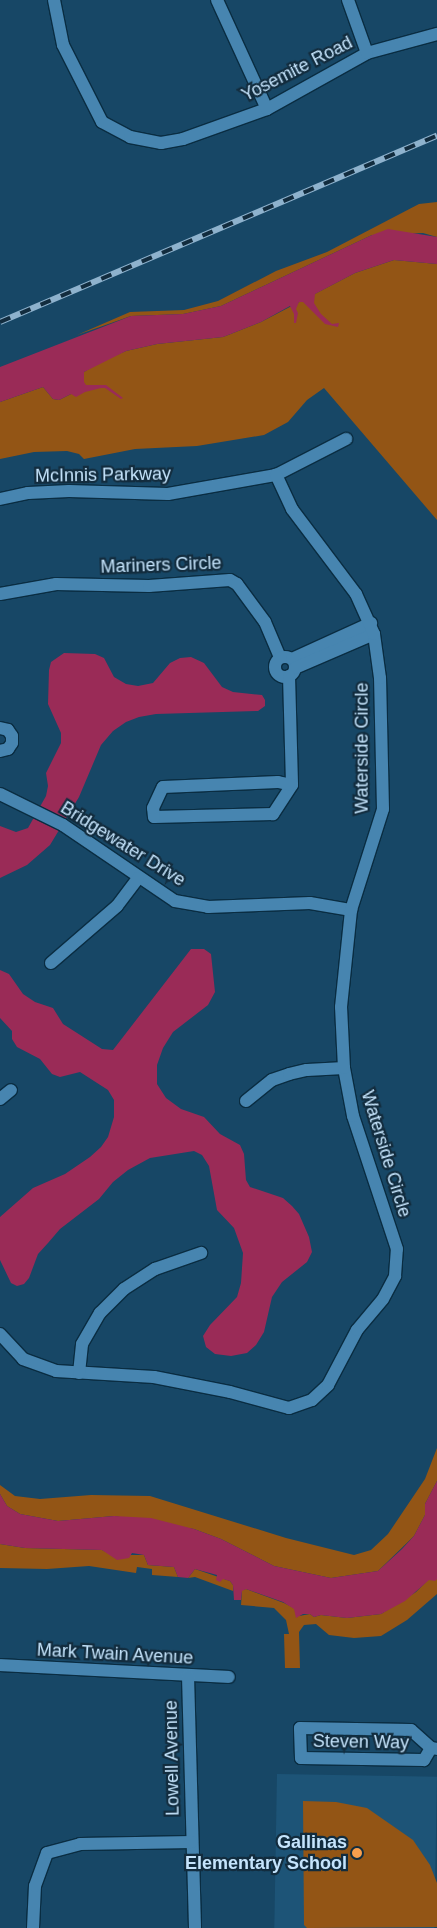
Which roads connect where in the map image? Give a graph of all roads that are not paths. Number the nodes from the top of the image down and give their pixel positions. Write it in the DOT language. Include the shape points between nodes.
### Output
graph roads {
  1 [pos="54,0"];
  2 [pos="217,0"];
  3 [pos="348,0"];
  4 [pos="437,34"];
  5 [pos="366,53"];
  6 [pos="266,108"];
  7 [pos="346,440"];
  8 [pos="276,475"];
  9 [pos="0,499"];
  10 [pos="0,594"];
  11 [pos="373,628"];
  12 [pos="289,665"];
  13 [pos="0,728"];
  14 [pos="1,753"];
  15 [pos="292,785"];
  16 [pos="0,794"];
  17 [pos="138,878"];
  18 [pos="350,910"];
  19 [pos="51,964"];
  20 [pos="344,1068"];
  21 [pos="11,1090"];
  22 [pos="0,1099"];
  23 [pos="246,1101"];
  24 [pos="201,1253"];
  25 [pos="0,1334"];
  26 [pos="78,1373"];
  27 [pos="0,1665"];
  28 [pos="188,1676"];
  29 [pos="229,1677"];
  30 [pos="434,1749"];
  31 [pos="192,1842"];
  32 [pos="33,1928"];
  33 [pos="196,1928"];
  1 -- 6 [label="street, Yosemite Road" via="63,45 102,122 130,137 161,143 183,139"];
  2 -- 6 [label="street"];
  3 -- 5 [label="street"];
  4 -- 5 [label="street, Yosemite Road"];
  5 -- 6 [label="street, Yosemite Road"];
  7 -- 8 [label="street, McInnis Parkway"];
  8 -- 9 [label="street, McInnis Parkway" via="168,494 68,491 28,493"];
  8 -- 11 [label="street, Waterside Circle" via="292,509 356,594"];
  10 -- 12 [label="street, Mariners Circle" via="56,584 149,586 230,580 237,584 265,622"];
  11 -- 12 [label="street"];
  11 -- 18 [label="street, Waterside Circle" via="380,678 383,809"];
  12 -- 15 [label="street, Mariners Circle"];
  13 -- 14 [label="street" via="8,730 12,736 12,743"];
  15 -- 15 [label="street" via="278,782 163,787 153,808 154,817 273,814"];
  16 -- 17 [label="street, Bridgewater Drive" via="63,825"];
  17 -- 18 [label="street, Bridgewater Drive" via="175,900 208,907 310,902"];
  17 -- 19 [label="street" via="118,906"];
  18 -- 20 [label="street, Waterside Circle" via="341,1007"];
  20 -- 23 [label="street" via="308,1070 272,1080"];
  20 -- 26 [label="street, Waterside Circle" via="353,1116 397,1249 397,1263 395,1276 383,1299 358,1330 328,1385 312,1400 289,1408 154,1377"];
  21 -- 22 [label="street"];
  24 -- 26 [label="street" via="155,1269 124,1289 100,1313 82,1344"];
  25 -- 26 [label="street, Waterside Circle" via="23,1359 56,1371"];
  27 -- 28 [label="street, Mark Twain Avenue"];
  28 -- 29 [label="street, Mark Twain Avenue"];
  28 -- 31 [label="street, Lowell Avenue"];
  30 -- 30 [label="street, Steven Way" via="410,1730 300,1728 301,1758 424,1760"];
  31 -- 32 [label="street" via="80,1844 47,1853 35,1886"];
  31 -- 33 [label="street, Lowell Avenue"];
}
